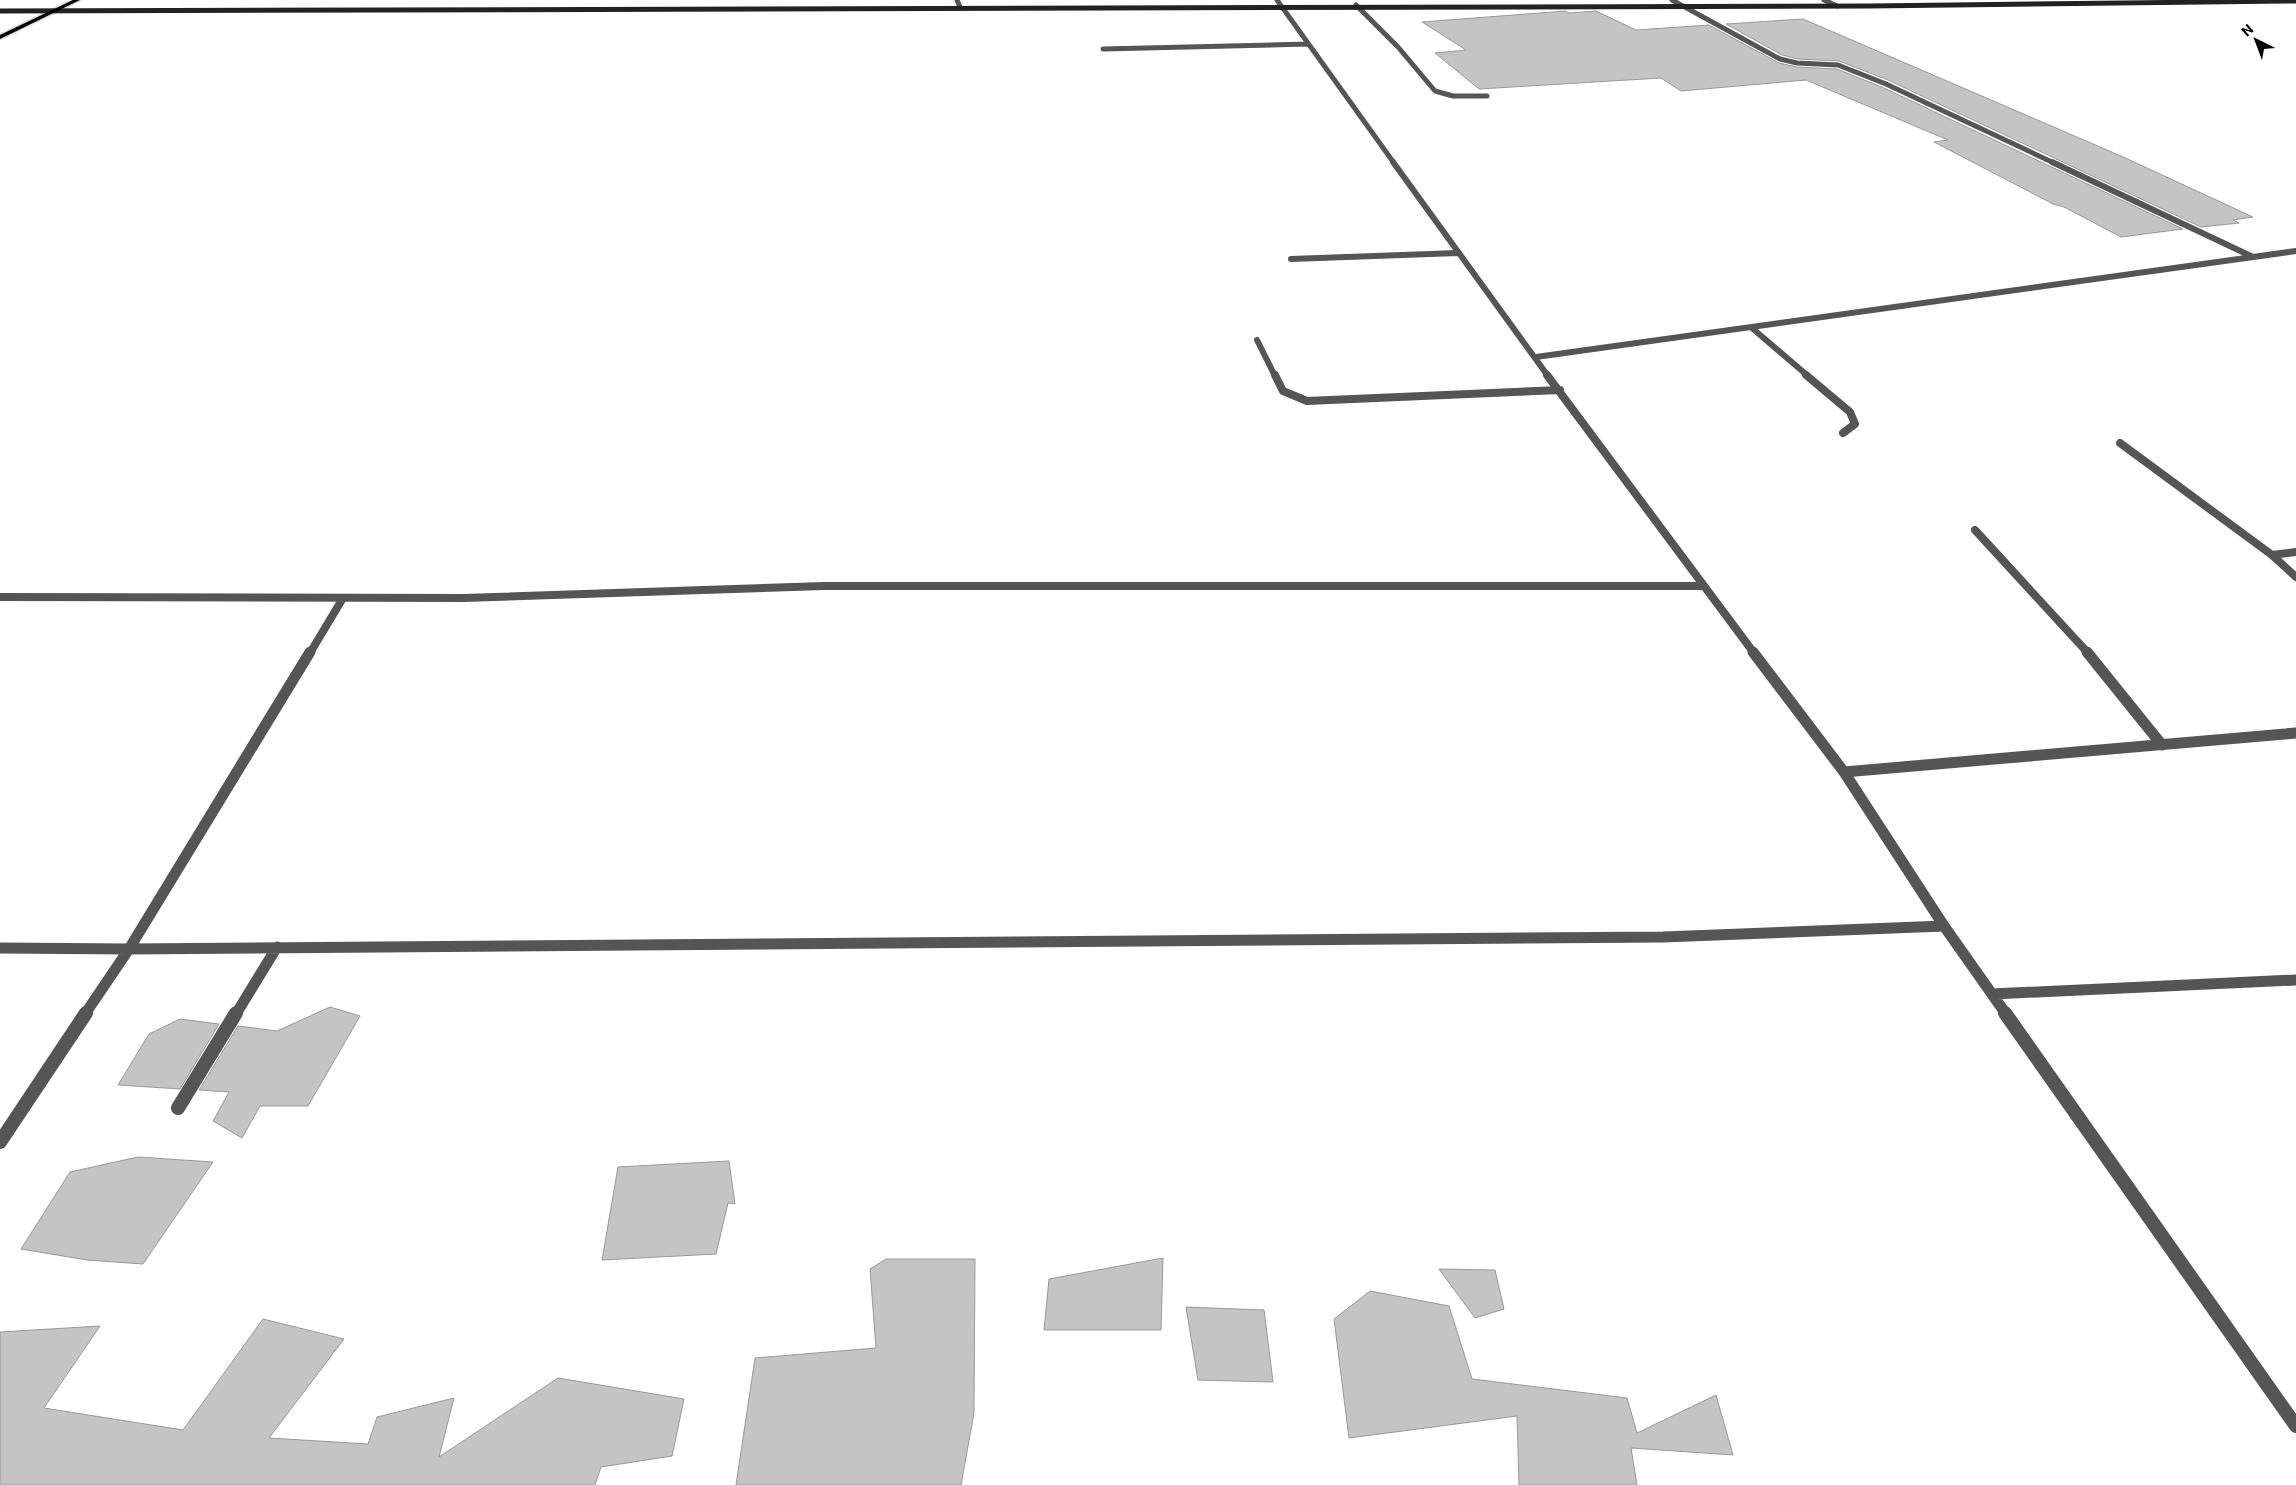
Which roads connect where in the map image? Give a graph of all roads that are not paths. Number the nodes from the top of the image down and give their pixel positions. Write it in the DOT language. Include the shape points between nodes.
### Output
graph roads {
  1 [pos="77,0"];
  2 [pos="957,0"];
  3 [pos="1672,0"];
  4 [pos="1824,0"];
  5 [pos="2296,1"];
  6 [pos="1278,3"];
  7 [pos="1356,5"];
  8 [pos="1684,5"];
  9 [pos="1837,6"];
  10 [pos="960,7"];
  11 [pos="0,11"];
  12 [pos="54,11"];
  13 [pos="0,37"];
  14 [pos="1308,44"];
  15 [pos="1103,50"];
  16 [pos="1487,96"];
  17 [pos="2296,251"];
  18 [pos="1458,253"];
  19 [pos="2254,258"];
  20 [pos="1291,259"];
  21 [pos="1752,328"];
  22 [pos="1257,340"];
  23 [pos="1536,357"];
  24 [pos="1560,390"];
  25 [pos="1843,433"];
  26 [pos="2120,443"];
  27 [pos="1975,530"];
  28 [pos="2296,552"];
  29 [pos="2272,555"];
  30 [pos="2296,577"];
  31 [pos="1703,586"];
  32 [pos="0,597"];
  33 [pos="342,598"];
  34 [pos="2296,733"];
  35 [pos="2162,745"];
  36 [pos="1844,772"];
  37 [pos="1944,926"];
  38 [pos="277,947"];
  39 [pos="0,948"];
  40 [pos="129,949"];
  41 [pos="2296,980"];
  42 [pos="1992,994"];
  43 [pos="178,1108"];
  44 [pos="0,1142"];
  45 [pos="2296,1426"];
  1 -- 12 [label="main road"];
  2 -- 10 [label="street"];
  3 -- 8 [label="street"];
  4 -- 9 [label="street"];
  5 -- 9 [label="street"];
  6 -- 7 [label="street"];
  6 -- 10 [label="street"];
  6 -- 14 [label="street"];
  7 -- 8 [label="street"];
  7 -- 16 [label="street" via="1398,47 1435,91 1453,96"];
  8 -- 9 [label="street"];
  8 -- 19 [label="street" via="1780,59 1838,65 1886,84"];
  10 -- 12 [label="street"];
  11 -- 12 [label="street"];
  12 -- 13 [label="main road"];
  14 -- 15 [label="street"];
  14 -- 18 [label="street"];
  17 -- 19 [label="street"];
  18 -- 20 [label="street"];
  18 -- 23 [label="street"];
  19 -- 21 [label="street"];
  21 -- 23 [label="street"];
  21 -- 25 [label="street" via="1850,412 1855,424"];
  22 -- 24 [label="street" via="1283,391 1307,401"];
  23 -- 24 [label="street"];
  24 -- 31 [label="street"];
  26 -- 29 [label="street"];
  27 -- 35 [label="street" via="2096,663"];
  28 -- 29 [label="street"];
  29 -- 30 [label="street"];
  31 -- 33 [label="street" via="824,586 464,598"];
  31 -- 36 [label="street"];
  32 -- 33 [label="street"];
  33 -- 40 [label="street"];
  34 -- 35 [label="street"];
  35 -- 36 [label="street"];
  36 -- 37 [label="street"];
  37 -- 38 [label="street" via="1663,937"];
  37 -- 42 [label="street"];
  38 -- 40 [label="street"];
  38 -- 43 [label="street"];
  39 -- 40 [label="street"];
  40 -- 44 [label="street"];
  41 -- 42 [label="street"];
  42 -- 45 [label="street"];
}
